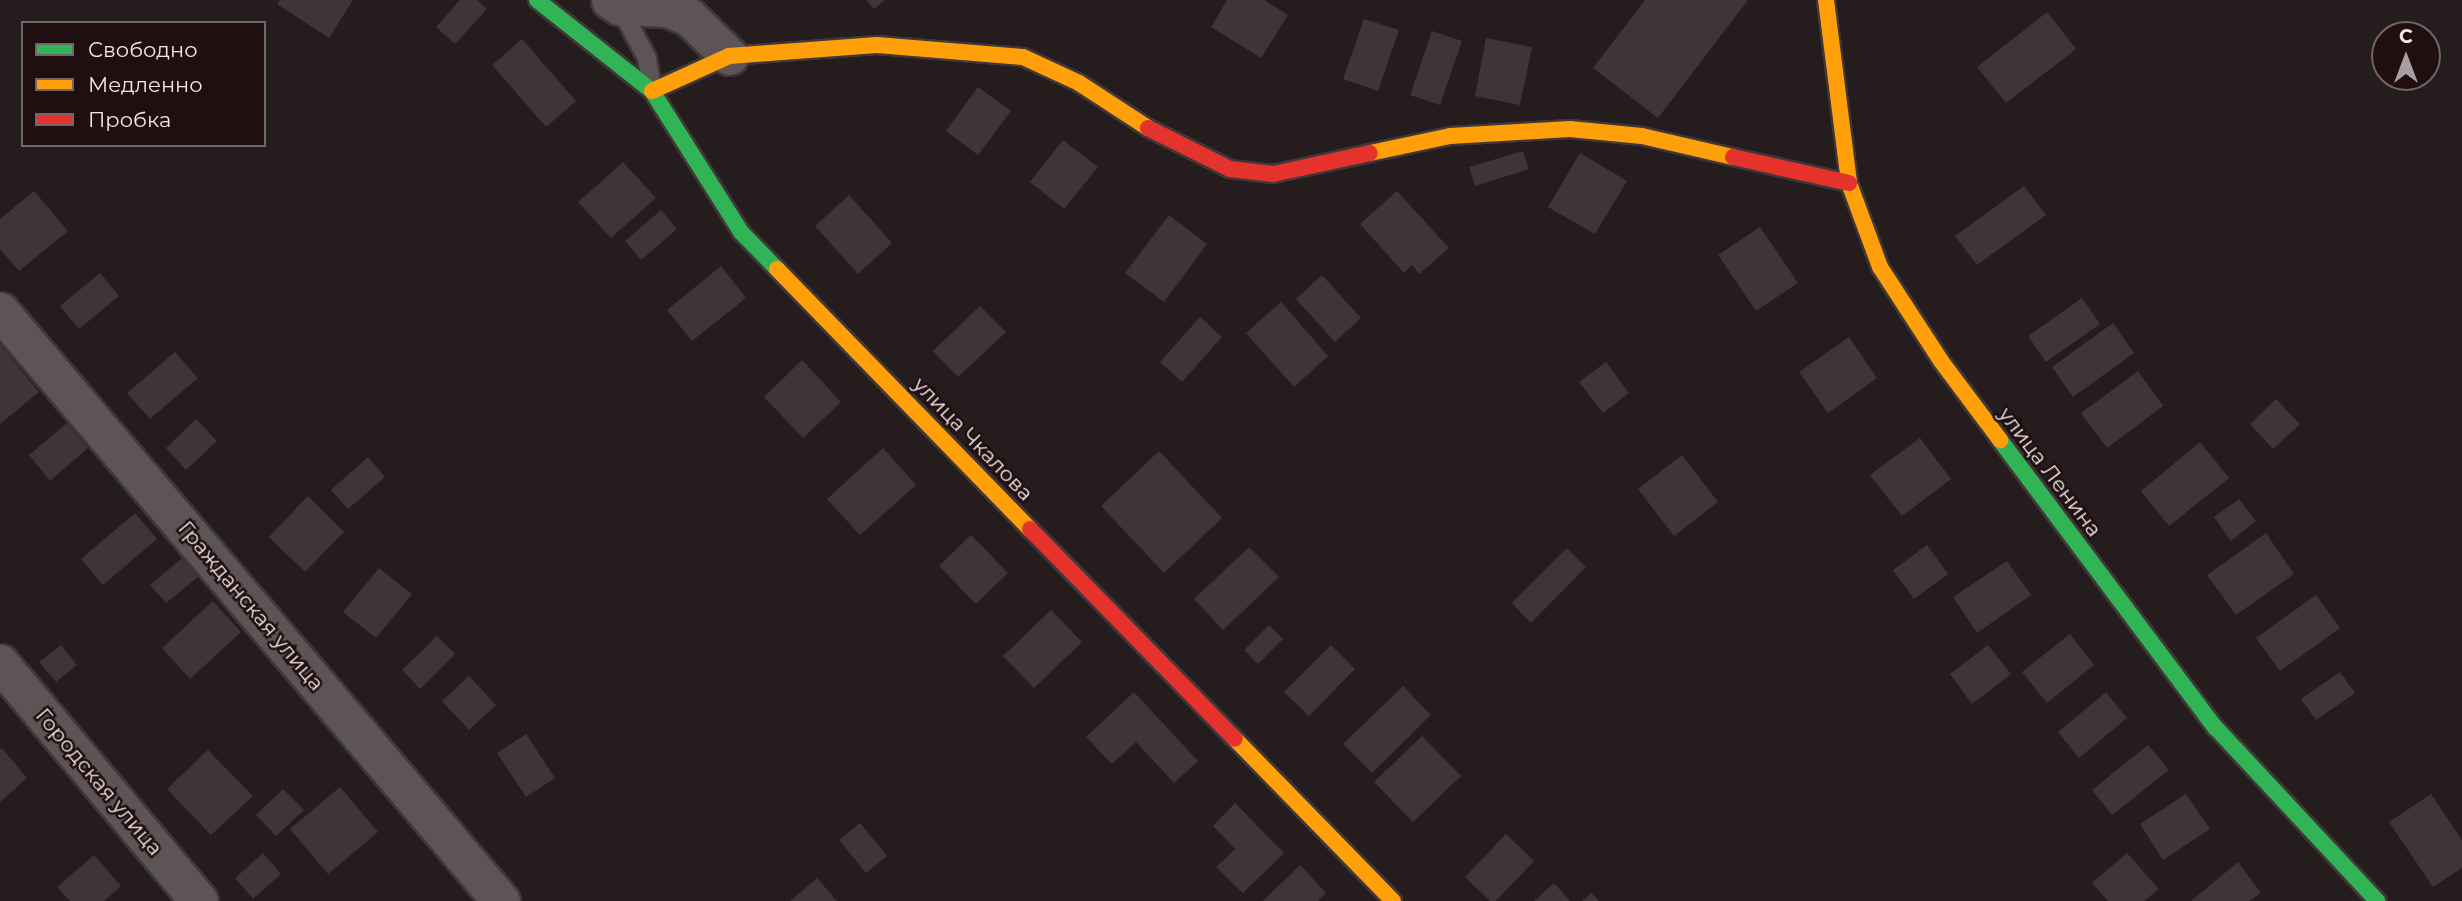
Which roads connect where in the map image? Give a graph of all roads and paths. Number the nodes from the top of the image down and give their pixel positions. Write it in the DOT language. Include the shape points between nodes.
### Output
graph roads {
  1 [pos="537,0"];
  2 [pos="1826,0"];
  3 [pos="615,3"];
  4 [pos="665,4"];
  5 [pos="729,56"];
  6 [pos="652,91"];
  7 [pos="1849,183"];
  8 [pos="0,311"];
  9 [pos="0,663"];
  10 [pos="199,901"];
  11 [pos="501,901"];
  12 [pos="1393,901"];
  13 [pos="2377,901"];
  1 -- 6 [label="street, улица Чкалова"];
  2 -- 7 [label="street, улица Ленина"];
  3 -- 4 [label="street"];
  3 -- 6 [label="lane" via="647,58"];
  4 -- 5 [label="street" via="690,17"];
  5 -- 6 [label="street"];
  5 -- 7 [label="street" via="877,45 1023,57 1079,83 1134,121 1230,169 1273,174 1450,136 1570,129 1642,136"];
  6 -- 12 [label="street, улица Чкалова" via="741,232"];
  7 -- 13 [label="street, улица Ленина" via="1880,267 1941,361 2215,727"];
  8 -- 11 [label="street, Гражданская улица"];
  9 -- 10 [label="street, Городская улица"];
}
